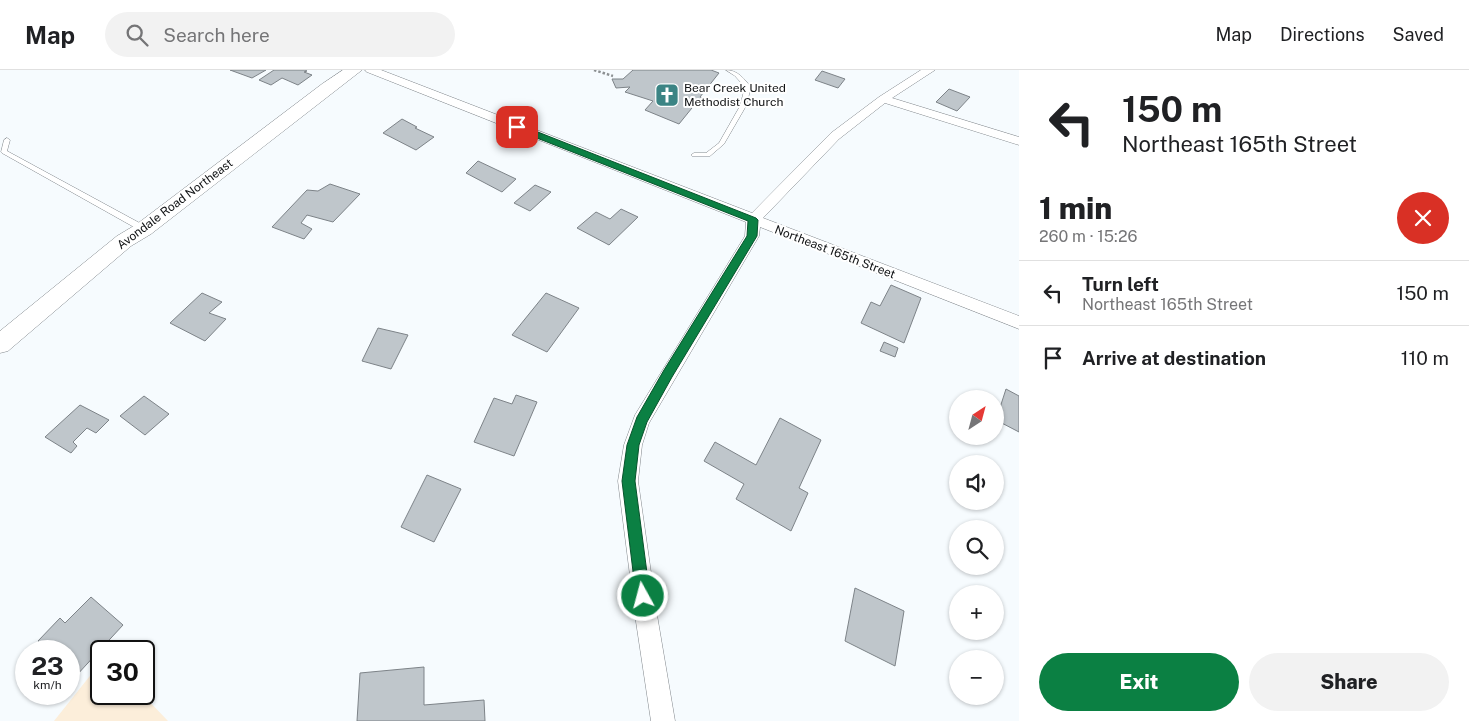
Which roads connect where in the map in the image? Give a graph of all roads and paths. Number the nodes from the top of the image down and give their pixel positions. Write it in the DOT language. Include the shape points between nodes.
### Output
graph roads {
  1 [pos="354,70"];
  2 [pos="372,70"];
  3 [pos="594,70"];
  4 [pos="729,70"];
  5 [pos="929,70"];
  6 [pos="613,76"];
  7 [pos="883,99"];
  8 [pos="7,140"];
  9 [pos="1019,142"];
  10 [pos="694,156"];
  11 [pos="753,220"];
  12 [pos="144,229"];
  13 [pos="1019,323"];
  14 [pos="0,344"];
  15 [pos="663,721"];
  1 -- 12 [label="main road, Avondale Road Northeast"];
  2 -- 11 [label="street, Northeast 165th Street"];
  3 -- 6 [label="path"];
  4 -- 10 [label="lane" via="748,87 743,106 721,144 708,156"];
  5 -- 7 [label="street"];
  7 -- 9 [label="street"];
  7 -- 11 [label="street" via="835,136"];
  8 -- 12 [label="lane" via="4,152"];
  11 -- 13 [label="street, Northeast 165th Street"];
  11 -- 15 [label="street" via="752,236 668,374 642,421 633,445 628,481"];
  12 -- 14 [label="main road, Avondale Road Northeast" via="124,241"];
}
